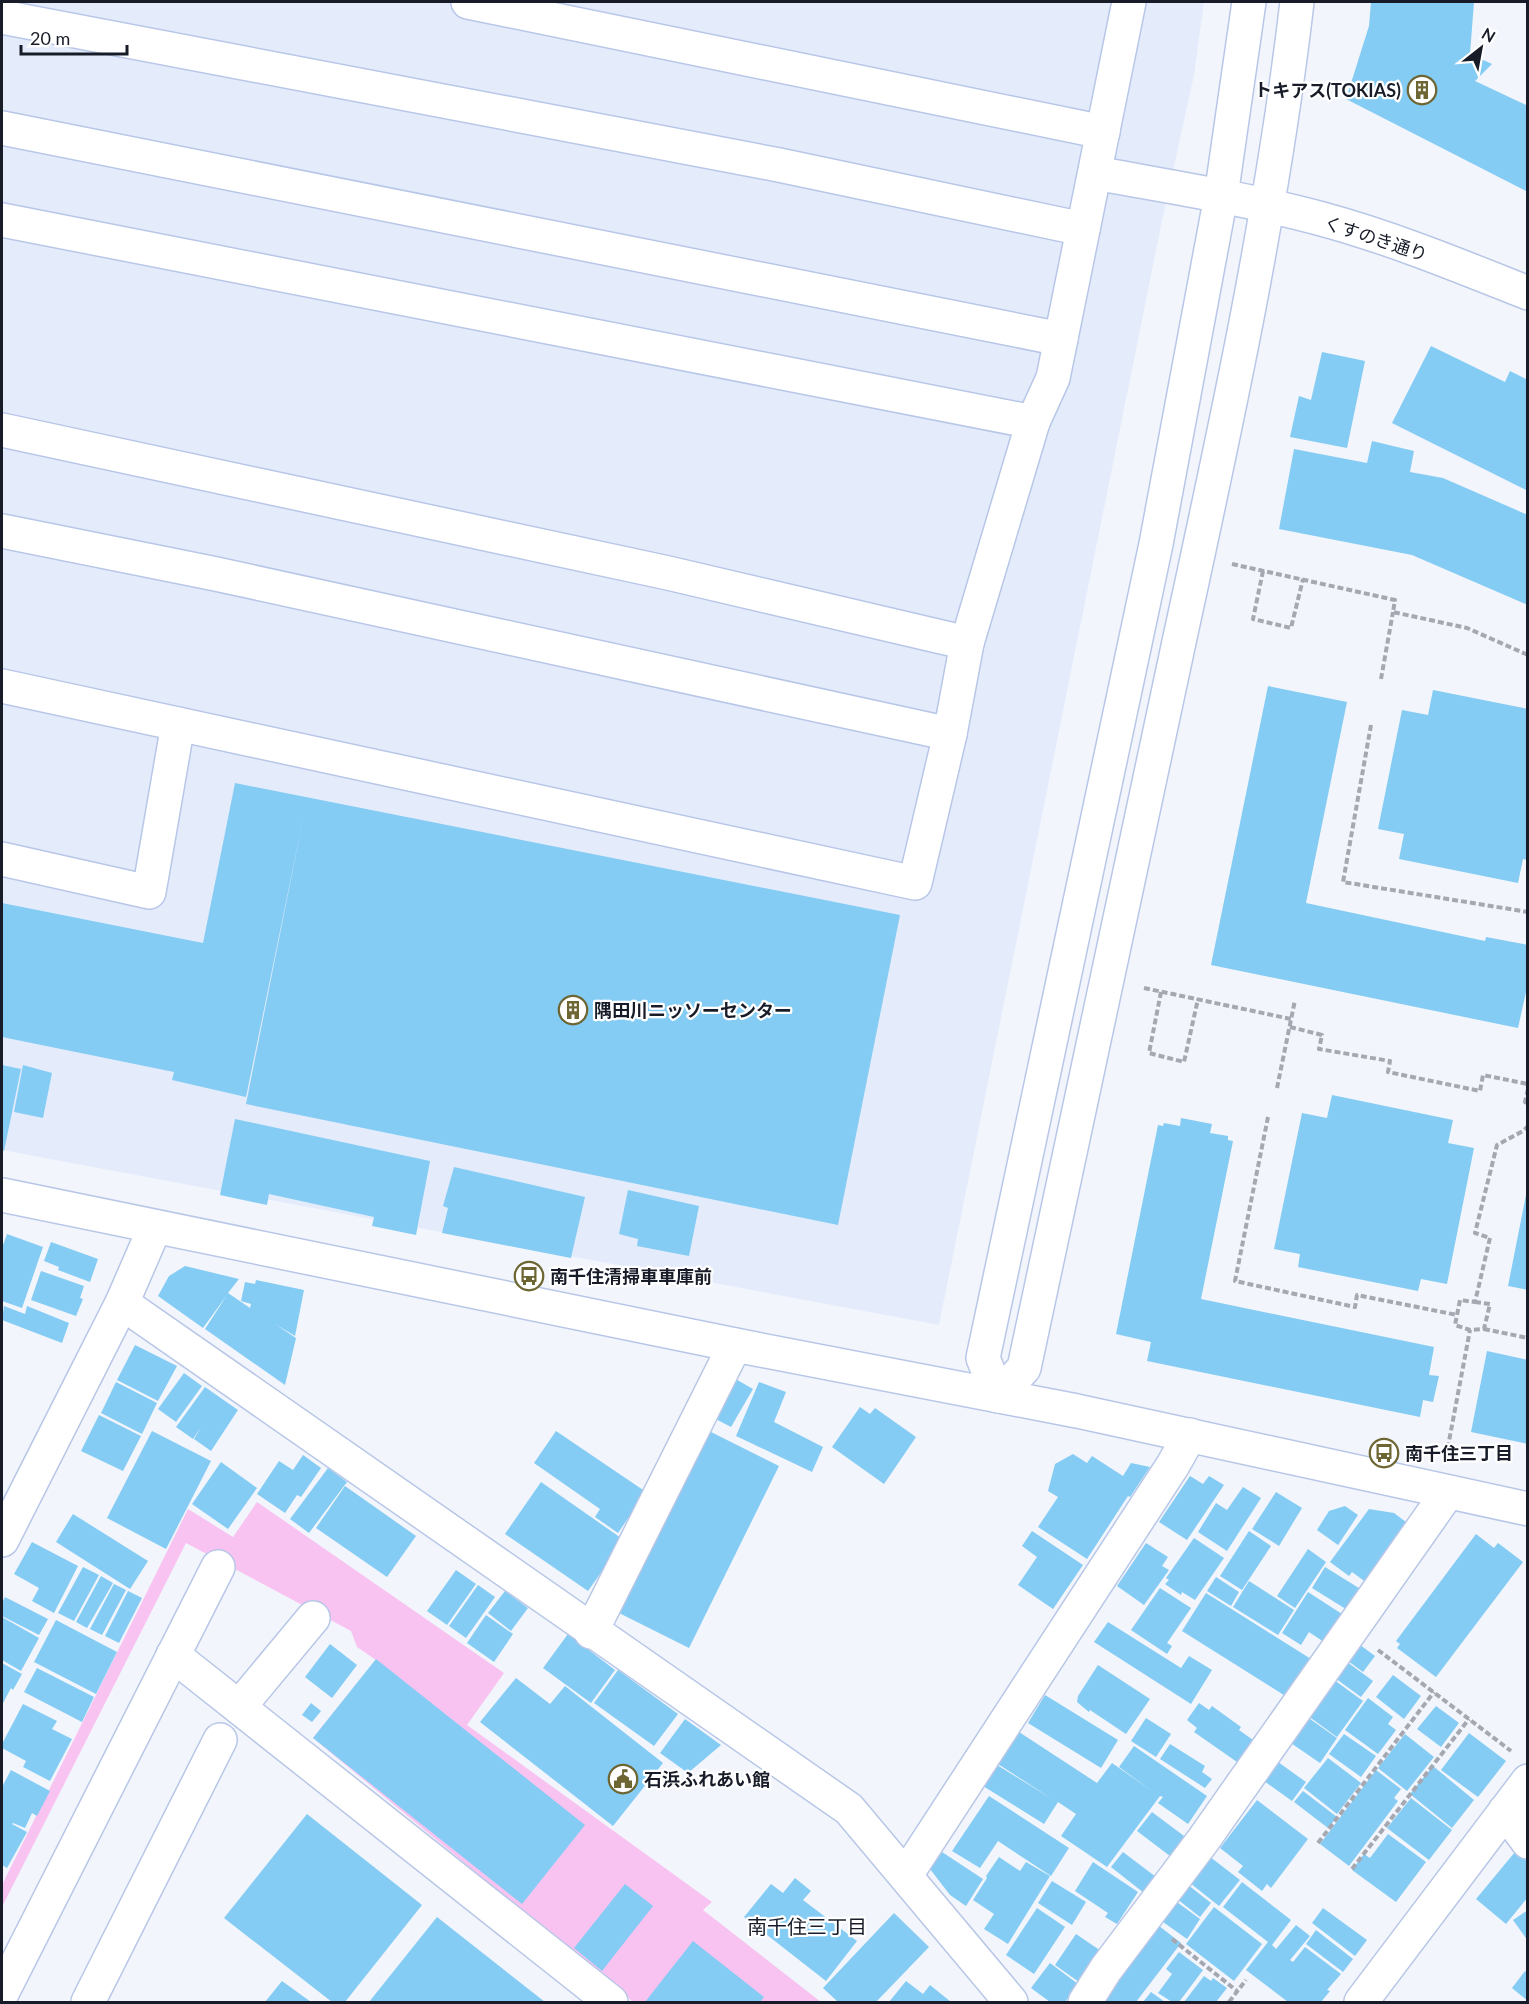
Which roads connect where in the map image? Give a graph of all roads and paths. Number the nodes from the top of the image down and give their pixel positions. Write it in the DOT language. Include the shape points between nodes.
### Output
graph roads {
  1 [pos="468,2"];
  2 [pos="1129,2"];
  3 [pos="1249,2"];
  4 [pos="1297,2"];
  5 [pos="2,17"];
  6 [pos="2,128"];
  7 [pos="1103,132"];
  8 [pos="1095,173"];
  9 [pos="1221,196"];
  10 [pos="1267,207"];
  11 [pos="2,220"];
  12 [pos="1083,229"];
  13 [pos="1527,293"];
  14 [pos="1061,339"];
  15 [pos="1033,422"];
  16 [pos="2,430"];
  17 [pos="2,531"];
  18 [pos="1229,563"];
  19 [pos="1263,571"];
  20 [pos="1303,579"];
  21 [pos="1393,612"];
  22 [pos="967,643"];
  23 [pos="1527,655"];
  24 [pos="1381,679"];
  25 [pos="2,686"];
  26 [pos="178,724"];
  27 [pos="1371,725"];
  28 [pos="950,734"];
  29 [pos="2,859"];
  30 [pos="1527,912"];
  31 [pos="1144,988"];
  32 [pos="1161,992"];
  33 [pos="1198,999"];
  34 [pos="1295,1000"];
  35 [pos="1291,1019"];
  36 [pos="1290,1027"];
  37 [pos="1527,1084"];
  38 [pos="1277,1088"];
  39 [pos="1527,1089"];
  40 [pos="1527,1103"];
  41 [pos="1268,1117"];
  42 [pos="1527,1126"];
  43 [pos="2,1195"];
  44 [pos="155,1227"];
  45 [pos="1475,1302"];
  46 [pos="122,1303"];
  47 [pos="1457,1315"];
  48 [pos="1484,1329"];
  49 [pos="1470,1330"];
  50 [pos="1527,1338"];
  51 [pos="735,1345"];
  52 [pos="998,1396"];
  53 [pos="1190,1436"];
  54 [pos="1447,1478"];
  55 [pos="1527,1509"];
  56 [pos="2,1540"];
  57 [pos="218,1566"];
  58 [pos="313,1618"];
  59 [pos="1352,1630"];
  60 [pos="591,1632"];
  61 [pos="173,1655"];
  62 [pos="1434,1692"];
  63 [pos="239,1707"];
  64 [pos="1469,1719"];
  65 [pos="220,1740"];
  66 [pos="1523,1769"];
  67 [pos="1505,1811"];
  68 [pos="1527,1842"];
  69 [pos="1318,1843"];
  70 [pos="1353,1869"];
  71 [pos="906,1875"];
  72 [pos="1146,1917"];
  73 [pos="1246,1980"];
  74 [pos="1237,1991"];
  75 [pos="2,1993"];
  76 [pos="88,2002"];
  77 [pos="611,2002"];
  78 [pos="1011,2002"];
  79 [pos="1085,2002"];
  80 [pos="1229,2002"];
  81 [pos="1361,2002"];
  1 -- 7 [label="street"];
  2 -- 7 [label="street"];
  3 -- 9 [label="street"];
  4 -- 10 [label="street"];
  5 -- 12 [label="street" via="779,165"];
  6 -- 14 [label="street"];
  7 -- 8 [label="street"];
  8 -- 9 [label="street, くすのき通り"];
  8 -- 12 [label="street"];
  9 -- 10 [label="street, くすのき通り"];
  9 -- 52 [label="street" via="1156,544 983,1358"];
  10 -- 13 [label="street, くすのき通り" via="1393,241"];
  10 -- 52 [label="street" via="1214,482 1024,1368"];
  11 -- 15 [label="street"];
  12 -- 14 [label="street"];
  14 -- 15 [label="street" via="1053,378"];
  15 -- 22 [label="street"];
  16 -- 22 [label="street" via="656,570"];
  17 -- 28 [label="street"];
  18 -- 19 [label="path"];
  19 -- 20 [label="path"];
  19 -- 20 [label="path" via="1252,619 1291,628"];
  20 -- 21 [label="path" via="1395,600"];
  21 -- 23 [label="path" via="1467,628"];
  21 -- 24 [label="path"];
  22 -- 28 [label="street"];
  25 -- 26 [label="street"];
  26 -- 28 [label="street" via="915,883"];
  26 -- 29 [label="street" via="149,892"];
  27 -- 30 [label="path" via="1343,882"];
  31 -- 32 [label="path"];
  32 -- 33 [label="path"];
  32 -- 33 [label="path" via="1149,1053 1184,1062"];
  33 -- 35 [label="path"];
  34 -- 35 [label="path"];
  35 -- 36 [label="path"];
  36 -- 37 [label="path" via="1322,1035 1319,1049 1390,1061 1388,1072 1480,1091 1484,1075"];
  36 -- 38 [label="path"];
  39 -- 40 [label="path"];
  41 -- 47 [label="path" via="1235,1281 1355,1307 1357,1295"];
  42 -- 45 [label="path" via="1497,1145 1475,1233 1490,1238"];
  43 -- 44 [label="street"];
  44 -- 46 [label="street"];
  44 -- 51 [label="street"];
  45 -- 47 [label="path" via="1460,1300"];
  45 -- 48 [label="path" via="1490,1304"];
  46 -- 56 [label="street"];
  46 -- 60 [label="street"];
  47 -- 49 [label="path" via="1455,1325"];
  48 -- 49 [label="path"];
  48 -- 50 [label="path"];
  49 -- 54 [label="path"];
  51 -- 52 [label="street"];
  51 -- 60 [label="street"];
  52 -- 53 [label="street"];
  53 -- 54 [label="street"];
  53 -- 71 [label="street"];
  54 -- 55 [label="street"];
  54 -- 59 [label="street"];
  57 -- 61 [label="street"];
  58 -- 63 [label="street"];
  59 -- 62 [label="path"];
  59 -- 72 [label="street"];
  60 -- 71 [label="street" via="849,1809"];
  61 -- 63 [label="street"];
  61 -- 75 [label="street"];
  62 -- 64 [label="path"];
  62 -- 69 [label="path"];
  63 -- 77 [label="street"];
  64 -- 66 [label="path"];
  64 -- 70 [label="path"];
  65 -- 76 [label="street"];
  66 -- 67 [label="street"];
  67 -- 68 [label="street"];
  67 -- 81 [label="street"];
  71 -- 78 [label="street"];
  72 -- 74 [label="path"];
  72 -- 79 [label="street"];
  73 -- 74 [label="path"];
  74 -- 80 [label="path"];
}
